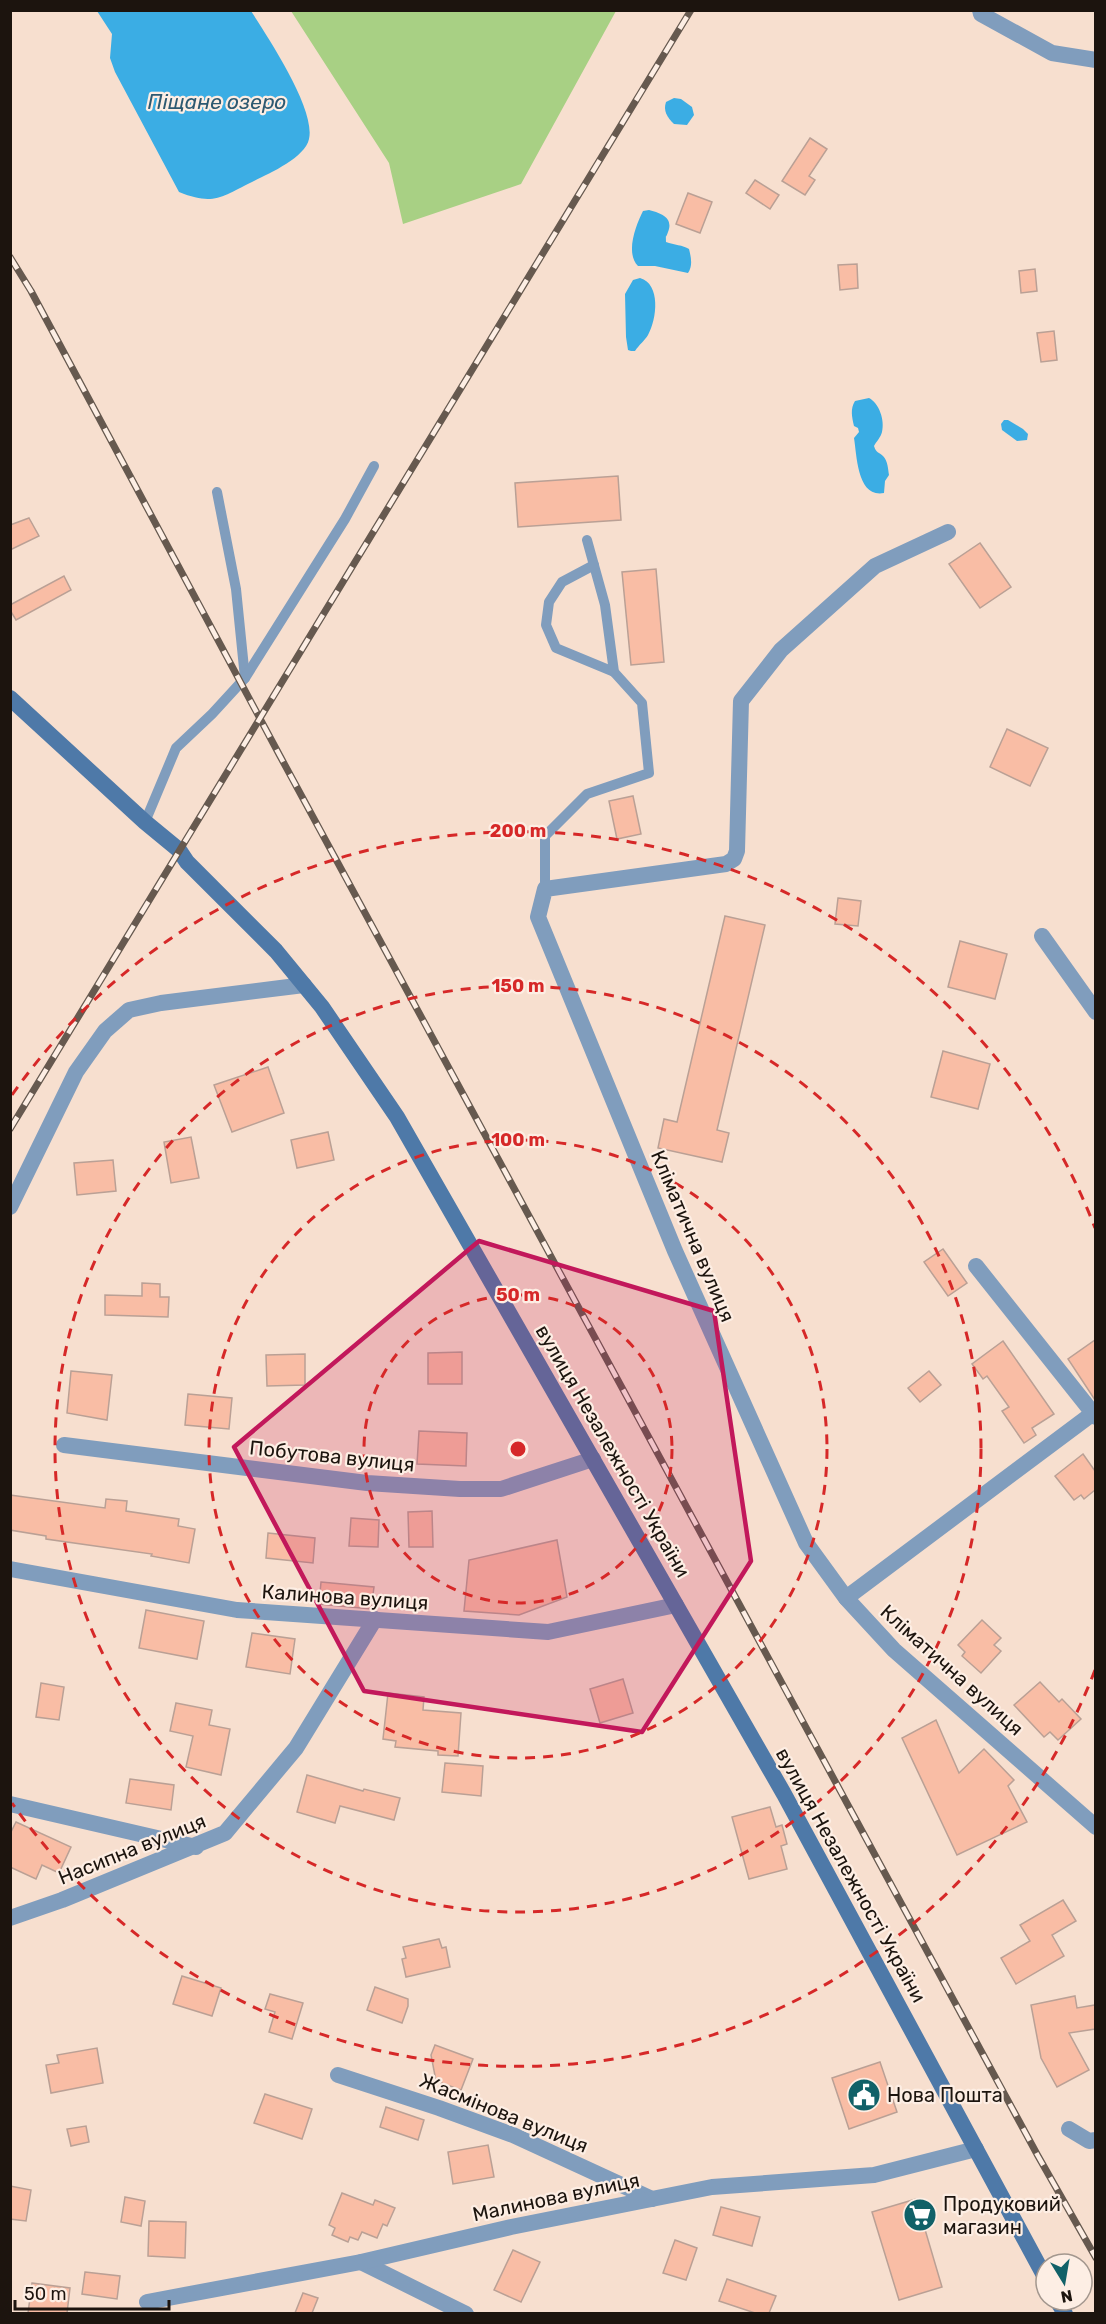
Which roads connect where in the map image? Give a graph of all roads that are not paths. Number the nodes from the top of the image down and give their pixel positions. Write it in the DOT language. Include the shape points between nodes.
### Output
graph roads {
  1 [pos="980,10"];
  2 [pos="1095,60"];
  3 [pos="374,466"];
  4 [pos="217,492"];
  5 [pos="948,532"];
  6 [pos="587,540"];
  7 [pos="594,565"];
  8 [pos="614,672"];
  9 [pos="245,678"];
  10 [pos="10,698"];
  11 [pos="145,822"];
  12 [pos="545,889"];
  13 [pos="1042,936"];
  14 [pos="304,985"];
  15 [pos="1095,1012"];
  16 [pos="10,1207"];
  17 [pos="976,1266"];
  18 [pos="1094,1414"];
  19 [pos="64,1445"];
  20 [pos="593,1459"];
  21 [pos="10,1569"];
  22 [pos="846,1598"];
  23 [pos="676,1605"];
  24 [pos="375,1619"];
  25 [pos="10,1804"];
  26 [pos="1095,1827"];
  27 [pos="196,1847"];
  28 [pos="10,1918"];
  29 [pos="338,2075"];
  30 [pos="1069,2129"];
  31 [pos="1095,2140"];
  32 [pos="976,2149"];
  33 [pos="652,2199"];
  34 [pos="1034,2257"];
  35 [pos="361,2262"];
  36 [pos="147,2302"];
  37 [pos="466,2313"];
  1 -- 2 [label="street" via="1052,53"];
  3 -- 9 [label="lane"];
  4 -- 9 [label="lane" via="236,589"];
  5 -- 12 [label="street" via="875,566 781,650 741,701 734,859 726,864"];
  6 -- 7 [label="lane"];
  7 -- 8 [label="lane" via="605,605"];
  7 -- 8 [label="lane" via="562,582 549,602 546,626 556,648"];
  8 -- 12 [label="lane" via="642,703 649,773 587,794 545,836"];
  9 -- 11 [label="lane" via="176,748"];
  10 -- 11 [label="main road, вулиця Незалежності України"];
  11 -- 14 [label="main road, вулиця Незалежності України" via="179,850"];
  12 -- 22 [label="street, Кліматична вулиця" via="538,917 675,1251 806,1543"];
  13 -- 15 [label="street"];
  14 -- 16 [label="street" via="129,1010 105,1031 76,1072"];
  14 -- 20 [label="main road, вулиця Незалежності України" via="397,1117"];
  17 -- 18 [label="street"];
  18 -- 22 [label="street"];
  19 -- 20 [label="street, Побутова вулиця" via="367,1483 460,1489 501,1489"];
  20 -- 23 [label="main road, вулиця Незалежності України"];
  21 -- 24 [label="street, Калинова вулиця" via="237,1610"];
  22 -- 26 [label="street, Кліматична вулиця" via="894,1650"];
  23 -- 24 [label="street, Калинова вулиця" via="548,1632"];
  23 -- 32 [label="main road, вулиця Незалежності України" via="784,1794"];
  24 -- 27 [label="street, Насипна вулиця" via="296,1748 225,1833"];
  25 -- 27 [label="street"];
  27 -- 28 [label="street, Насипна вулиця"];
  29 -- 33 [label="street, Жасмінова вулиця" via="513,2135"];
  30 -- 31 [label="street" via="1089,2141"];
  32 -- 33 [label="street, Малинова вулиця" via="874,2175 712,2187"];
  32 -- 34 [label="main road, вулиця Незалежності України"];
  33 -- 35 [label="street, Малинова вулиця"];
  35 -- 36 [label="street, Малинова вулиця"];
  35 -- 37 [label="street"];
}
